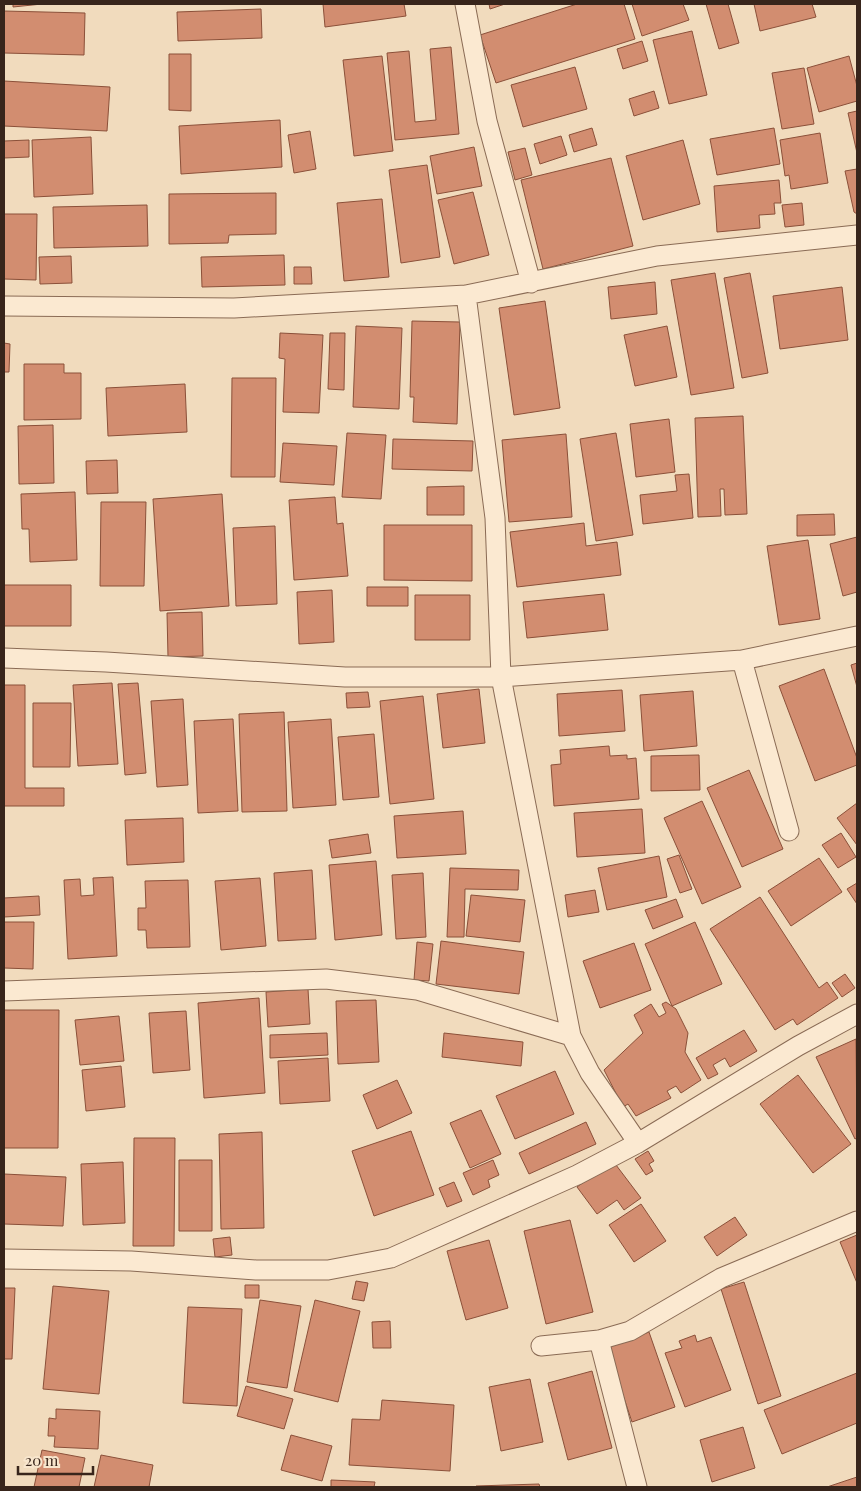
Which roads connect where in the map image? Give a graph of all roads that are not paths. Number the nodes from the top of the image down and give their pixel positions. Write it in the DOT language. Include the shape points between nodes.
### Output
graph roads {
  1 [pos="465,4"];
  2 [pos="857,235"];
  3 [pos="531,283"];
  4 [pos="466,295"];
  5 [pos="4,306"];
  6 [pos="857,636"];
  7 [pos="4,658"];
  8 [pos="742,660"];
  9 [pos="501,677"];
  10 [pos="788,831"];
  11 [pos="4,991"];
  12 [pos="857,1014"];
  13 [pos="570,1036"];
  14 [pos="638,1143"];
  15 [pos="857,1221"];
  16 [pos="4,1259"];
  17 [pos="598,1340"];
  18 [pos="541,1346"];
  19 [pos="638,1487"];
  1 -- 3 [label="street" via="487,121"];
  2 -- 3 [label="street" via="656,256"];
  3 -- 4 [label="street"];
  4 -- 5 [label="street" via="234,308"];
  4 -- 9 [label="street" via="495,518"];
  6 -- 8 [label="street"];
  7 -- 9 [label="street" via="345,676"];
  8 -- 9 [label="street"];
  8 -- 10 [label="street"];
  9 -- 13 [label="street"];
  11 -- 13 [label="street" via="326,979 417,990"];
  12 -- 14 [label="street"];
  13 -- 14 [label="street" via="590,1073"];
  14 -- 16 [label="street" via="577,1175 391,1258 328,1270"];
  15 -- 17 [label="street" via="721,1278 630,1330"];
  17 -- 18 [label="street"];
  17 -- 19 [label="street"];
}
